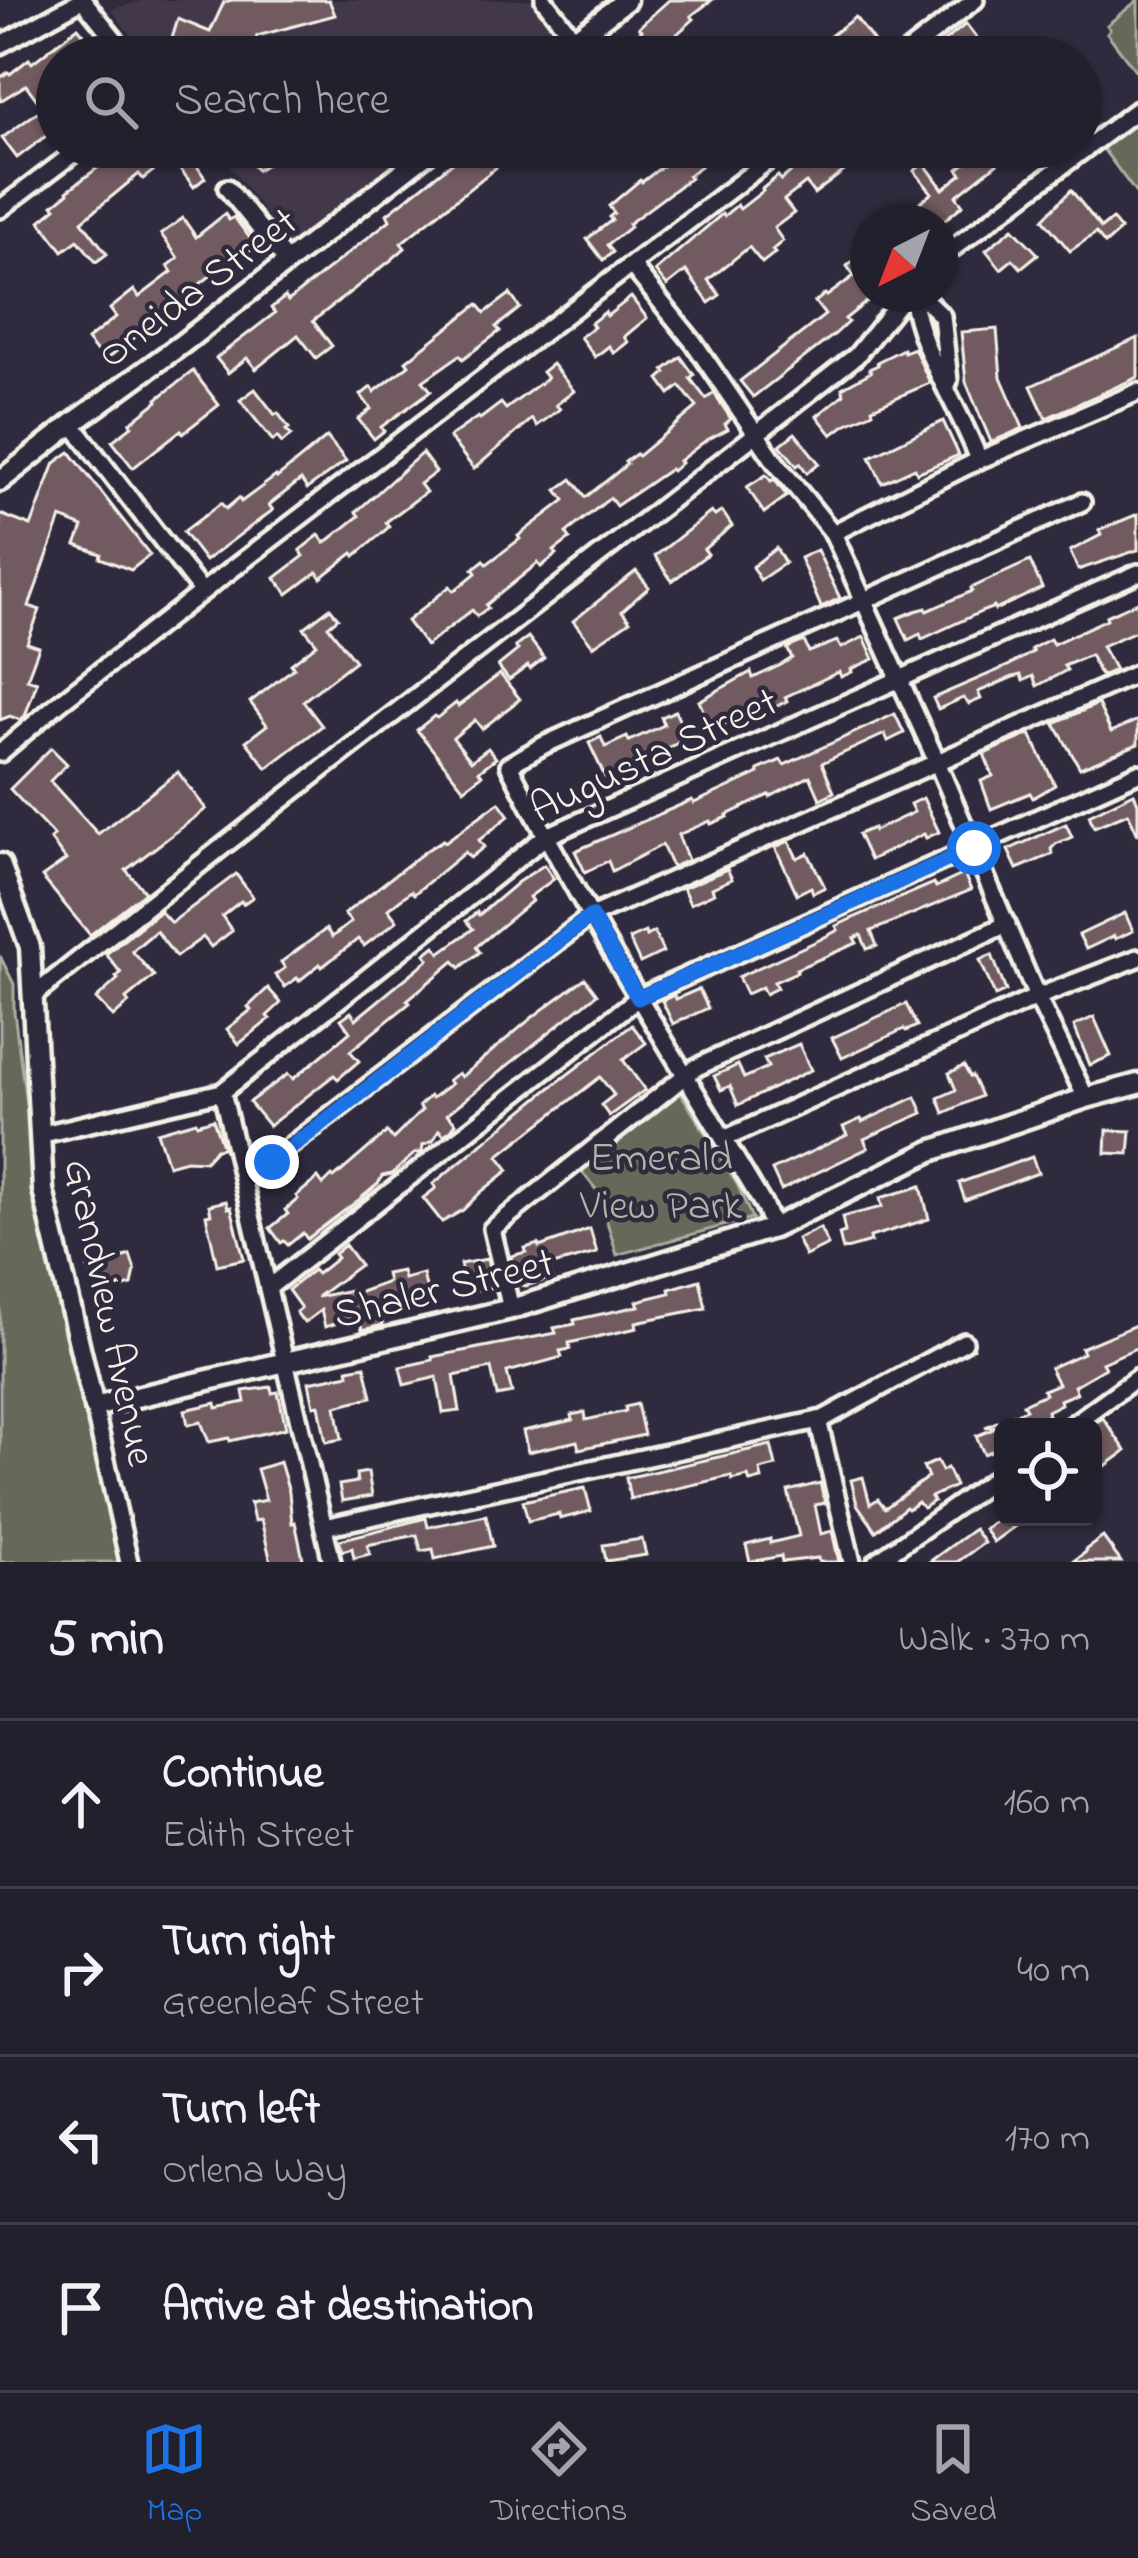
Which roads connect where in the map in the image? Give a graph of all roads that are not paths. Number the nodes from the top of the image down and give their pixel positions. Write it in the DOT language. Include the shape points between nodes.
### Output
graph roads {
  1 [pos="83,0"];
  2 [pos="544,0"];
  3 [pos="626,0"];
  4 [pos="975,0"];
  5 [pos="112,36"];
  6 [pos="572,36"];
  7 [pos="580,36"];
  8 [pos="928,36"];
  9 [pos="0,45"];
  10 [pos="1138,109"];
  11 [pos="1102,136"];
  12 [pos="54,168"];
  13 [pos="408,168"];
  14 [pos="759,168"];
  15 [pos="1060,168"];
  16 [pos="227,188"];
  17 [pos="0,209"];
  18 [pos="958,244"];
  19 [pos="287,262"];
  20 [pos="632,266"];
  21 [pos="896,312"];
  22 [pos="914,312"];
  23 [pos="937,312"];
  24 [pos="1138,392"];
  25 [pos="951,396"];
  26 [pos="72,424"];
  27 [pos="757,434"];
  28 [pos="979,460"];
  29 [pos="0,481"];
  30 [pos="1082,502"];
  31 [pos="833,533"];
  32 [pos="1138,573"];
  33 [pos="202,592"];
  34 [pos="865,602"];
  35 [pos="1138,674"];
  36 [pos="898,680"];
  37 [pos="0,753"];
  38 [pos="937,762"];
  39 [pos="1138,773"];
  40 [pos="545,837"];
  41 [pos="974,848"];
  42 [pos="0,864"];
  43 [pos="591,916"];
  44 [pos="1007,924"];
  45 [pos="1138,958"];
  46 [pos="32,997"];
  47 [pos="638,998"];
  48 [pos="1037,998"];
  49 [pos="684,1076"];
  50 [pos="1138,1084"];
  51 [pos="222,1092"];
  52 [pos="1086,1098"];
  53 [pos="39,1136"];
  54 [pos="724,1139"];
  55 [pos="243,1182"];
  56 [pos="773,1228"];
  57 [pos="268,1288"];
  58 [pos="511,1310"];
  59 [pos="964,1342"];
  60 [pos="285,1361"];
  61 [pos="1138,1377"];
  62 [pos="94,1407"];
  63 [pos="1081,1418"];
  64 [pos="818,1420"];
  65 [pos="994,1479"];
  66 [pos="324,1527"];
  67 [pos="129,1562"];
  68 [pos="332,1562"];
  69 [pos="852,1562"];
  70 [pos="876,1562"];
  1 -- 5 [label="street"];
  1 -- 9 [label="street"];
  2 -- 6 [label="street"];
  3 -- 7 [label="street"];
  4 -- 8 [label="street"];
  10 -- 11 [label="street"];
  12 -- 17 [label="street"];
  13 -- 19 [label="street, Oneida Street"];
  14 -- 20 [label="street"];
  15 -- 18 [label="street"];
  16 -- 19 [label="street"];
  19 -- 26 [label="street, Oneida Street"];
  20 -- 27 [label="street"];
  20 -- 33 [label="street"];
  21 -- 27 [label="street" via="856,356"];
  22 -- 25 [label="street"];
  23 -- 25 [label="street"];
  24 -- 28 [label="street"];
  25 -- 28 [label="street"];
  26 -- 29 [label="street, Oneida Street"];
  26 -- 33 [label="street"];
  27 -- 31 [label="street"];
  27 -- 46 [label="street"];
  28 -- 31 [label="street"];
  30 -- 34 [label="street"];
  31 -- 34 [label="street"];
  32 -- 36 [label="street, Augusta Street"];
  33 -- 37 [label="street"];
  34 -- 36 [label="street"];
  34 -- 40 [label="street" via="509,765"];
  35 -- 38 [label="street"];
  36 -- 38 [label="street"];
  36 -- 40 [label="street, Augusta Street"];
  38 -- 41 [label="street"];
  38 -- 43 [label="street"];
  39 -- 41 [label="street"];
  40 -- 43 [label="street"];
  40 -- 51 [label="street, Augusta Street"];
  41 -- 44 [label="street"];
  41 -- 47 [label="street"];
  42 -- 46 [label="street, Grandview Avenue" via="30,947"];
  43 -- 47 [label="street"];
  43 -- 55 [label="street"];
  44 -- 48 [label="street"];
  44 -- 49 [label="street"];
  45 -- 48 [label="street"];
  46 -- 53 [label="street, Grandview Avenue"];
  47 -- 49 [label="street"];
  47 -- 57 [label="street"];
  48 -- 52 [label="street"];
  48 -- 54 [label="street"];
  49 -- 54 [label="street"];
  49 -- 58 [label="street" via="492,1228"];
  50 -- 52 [label="street, Shaler Street"];
  51 -- 53 [label="street, Augusta Street"];
  51 -- 55 [label="street"];
  52 -- 56 [label="street, Shaler Street" via="931,1151"];
  53 -- 62 [label="street, Grandview Avenue" via="43,1190"];
  54 -- 56 [label="street"];
  55 -- 57 [label="street"];
  56 -- 58 [label="street, Shaler Street"];
  57 -- 60 [label="street"];
  58 -- 60 [label="street, Shaler Street"];
  59 -- 64 [label="street"];
  60 -- 62 [label="street, Shaler Street"];
  60 -- 66 [label="street"];
  61 -- 63 [label="street"];
  62 -- 67 [label="street, Grandview Avenue"];
  64 -- 66 [label="street"];
  64 -- 69 [label="street"];
  65 -- 70 [label="street"];
  66 -- 68 [label="street"];
}
